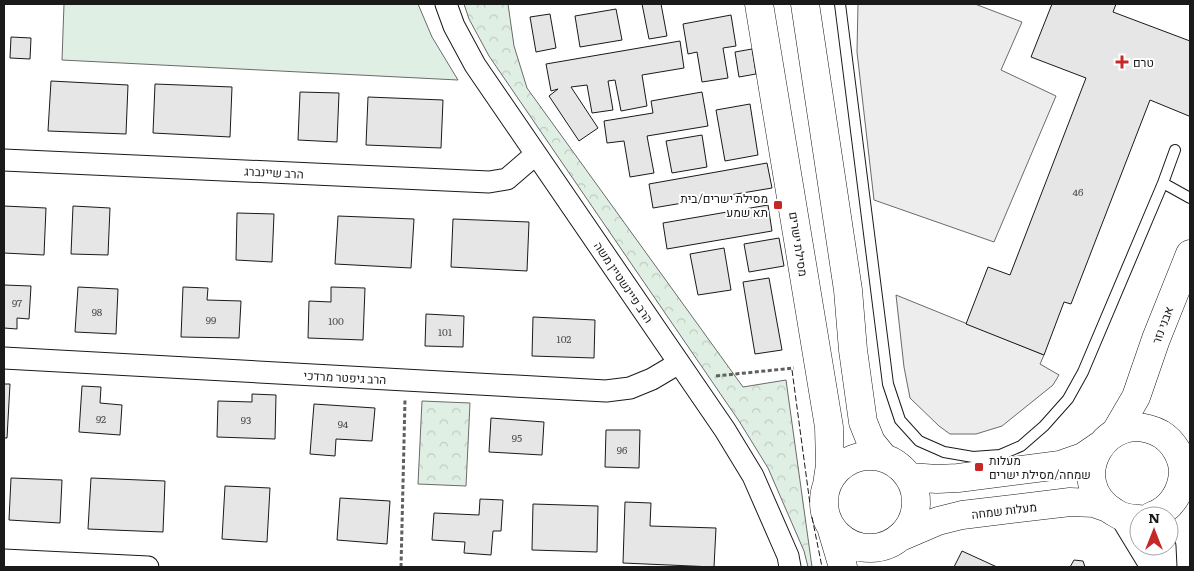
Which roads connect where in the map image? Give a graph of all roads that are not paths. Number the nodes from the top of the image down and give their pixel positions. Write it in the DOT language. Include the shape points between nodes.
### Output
graph roads {
  1 [pos="446,4"];
  2 [pos="759,4"];
  3 [pos="805,4"];
  4 [pos="840,4"];
  5 [pos="1175,150"];
  6 [pos="536,154"];
  7 [pos="4,160"];
  8 [pos="1163,183"];
  9 [pos="1190,198"];
  10 [pos="1190,254"];
  11 [pos="4,358"];
  12 [pos="684,371"];
  13 [pos="1136,397"];
  14 [pos="1150,429"];
  15 [pos="1109,438"];
  16 [pos="1185,454"];
  17 [pos="884,458"];
  18 [pos="910,477"];
  19 [pos="827,485"];
  20 [pos="1167,506"];
  21 [pos="1129,509"];
  22 [pos="1129,511"];
  23 [pos="832,530"];
  24 [pos="892,549"];
  25 [pos="4,560"];
  26 [pos="148,567"];
  27 [pos="790,567"];
  28 [pos="843,567"];
  1 -- 6 [label="street, הרב פיינשטיין משה" via="475,65"];
  2 -- 19 [label="street, מסילת ישרים" via="829,427"];
  3 -- 17 [label="street" via="848,290 863,422 870,442"];
  4 -- 8 [label="lane" via="888,384 900,420 919,441 944,452 964,456 1000,455 1021,446 1044,426 1068,399 1084,372"];
  5 -- 8 [label="lane"];
  6 -- 7 [label="street, הרב שיינברג" via="507,179 489,182"];
  6 -- 12 [label="street, הרב פיינשטיין משה"];
  8 -- 9 [label="lane"];
  10 -- 13 [label="street, אבני נזר"];
  11 -- 12 [label="street, הרב גיפטר מרדכי" via="606,391 630,388"];
  12 -- 27 [label="street, הרב פיינשטיין משה" via="753,476"];
  13 -- 14 [label="street"];
  13 -- 15 [label="street, אבני נזר"];
  14 -- 15 [label="street" via="1126,428"];
  14 -- 16 [label="street"];
  15 -- 18 [label="street" via="1083,457 1060,465 951,478"];
  15 -- 21 [label="street" via="1094,456 1092,484 1098,497"];
  16 -- 20 [label="street" via="1183,481 1178,494"];
  17 -- 18 [label="street" via="898,465"];
  17 -- 19 [label="street" via="856,458 834,473"];
  18 -- 24 [label="street" via="916,492 917,508 912,523"];
  19 -- 23 [label="street" via="823,500 825,516"];
  22 -- 24 [label="street, מעלות שמחה" via="1070,502 962,515 938,521"];
  23 -- 24 [label="street" via="858,548"];
  23 -- 28 [label="street"];
  25 -- 26 [label="street"];
}
